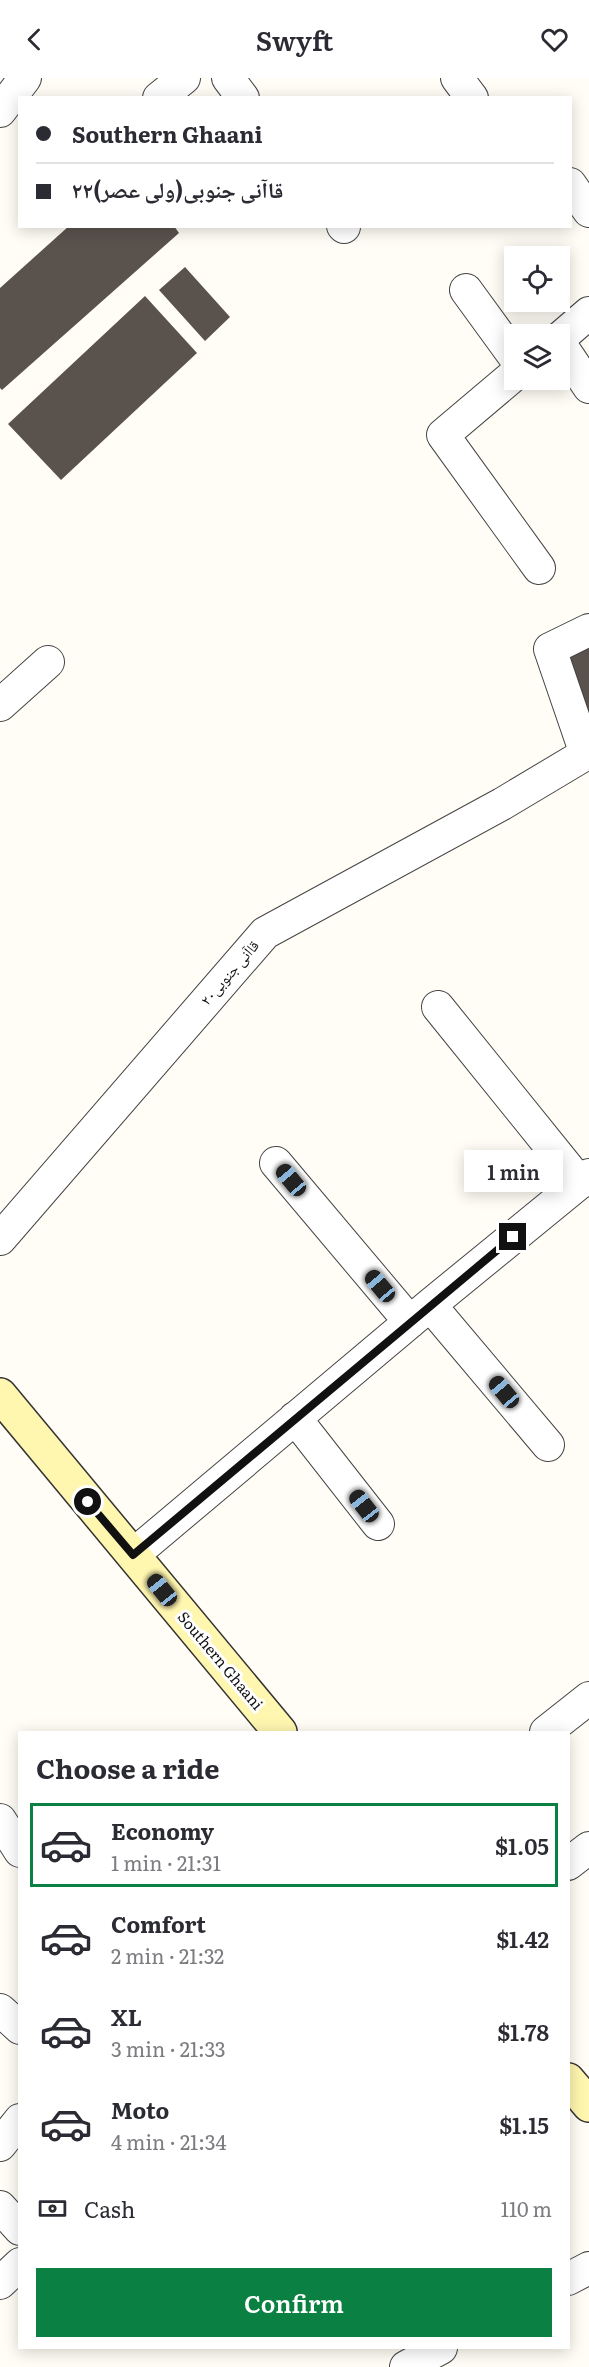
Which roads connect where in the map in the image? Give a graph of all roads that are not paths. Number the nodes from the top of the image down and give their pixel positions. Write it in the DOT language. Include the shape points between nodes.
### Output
graph roads {
  1 [pos="25,78"];
  2 [pos="184,78"];
  3 [pos="228,78"];
  4 [pos="457,78"];
  5 [pos="162,96"];
  6 [pos="242,96"];
  7 [pos="470,96"];
  8 [pos="0,111"];
  9 [pos="572,187"];
  10 [pos="589,211"];
  11 [pos="466,290"];
  12 [pos="589,313"];
  13 [pos="570,329"];
  14 [pos="504,342"];
  15 [pos="570,359"];
  16 [pos="504,383"];
  17 [pos="589,387"];
  18 [pos="539,568"];
  19 [pos="589,630"];
  20 [pos="48,662"];
  21 [pos="0,705"];
  22 [pos="587,753"];
  23 [pos="438,1007"];
  24 [pos="276,1163"];
  25 [pos="584,1179"];
  26 [pos="0,1239"];
  27 [pos="420,1313"];
  28 [pos="0,1395"];
  29 [pos="295,1418"];
  30 [pos="548,1445"];
  31 [pos="378,1524"];
  32 [pos="133,1555"];
  33 [pos="589,1698"];
  34 [pos="279,1731"];
  35 [pos="547,1731"];
  36 [pos="0,1820"];
  37 [pos="18,1848"];
  38 [pos="589,1848"];
  39 [pos="570,1862"];
  40 [pos="0,2010"];
  41 [pos="18,2026"];
  42 [pos="570,2082"];
  43 [pos="589,2105"];
  44 [pos="18,2122"];
  45 [pos="0,2145"];
  46 [pos="0,2207"];
  47 [pos="18,2227"];
  48 [pos="18,2266"];
  49 [pos="589,2268"];
  50 [pos="570,2278"];
  51 [pos="0,2283"];
  52 [pos="439,2349"];
  53 [pos="406,2367"];
  1 -- 8 [label="street"];
  2 -- 5 [label="street"];
  3 -- 6 [label="street"];
  4 -- 7 [label="street"];
  9 -- 10 [label="street"];
  11 -- 14 [label="street"];
  12 -- 13 [label="street"];
  15 -- 17 [label="street"];
  16 -- 18 [label="street" via="443,435"];
  19 -- 22 [label="street" via="550,649"];
  20 -- 21 [label="street"];
  22 -- 26 [label="street, ۲۰قاآنی جنوبی" via="502,804 265,933"];
  23 -- 25 [label="street"];
  24 -- 27 [label="street"];
  25 -- 27 [label="street"];
  27 -- 29 [label="street"];
  27 -- 30 [label="street"];
  28 -- 32 [label="main road, Southern Ghaani"];
  29 -- 31 [label="street"];
  29 -- 32 [label="street"];
  32 -- 34 [label="main road, Southern Ghaani"];
  33 -- 35 [label="street"];
  36 -- 37 [label="street"];
  38 -- 39 [label="street"];
  40 -- 41 [label="street"];
  42 -- 43 [label="main road"];
  44 -- 45 [label="street"];
  46 -- 47 [label="street"];
  48 -- 51 [label="street"];
  49 -- 50 [label="street"];
  52 -- 53 [label="street"];
}
